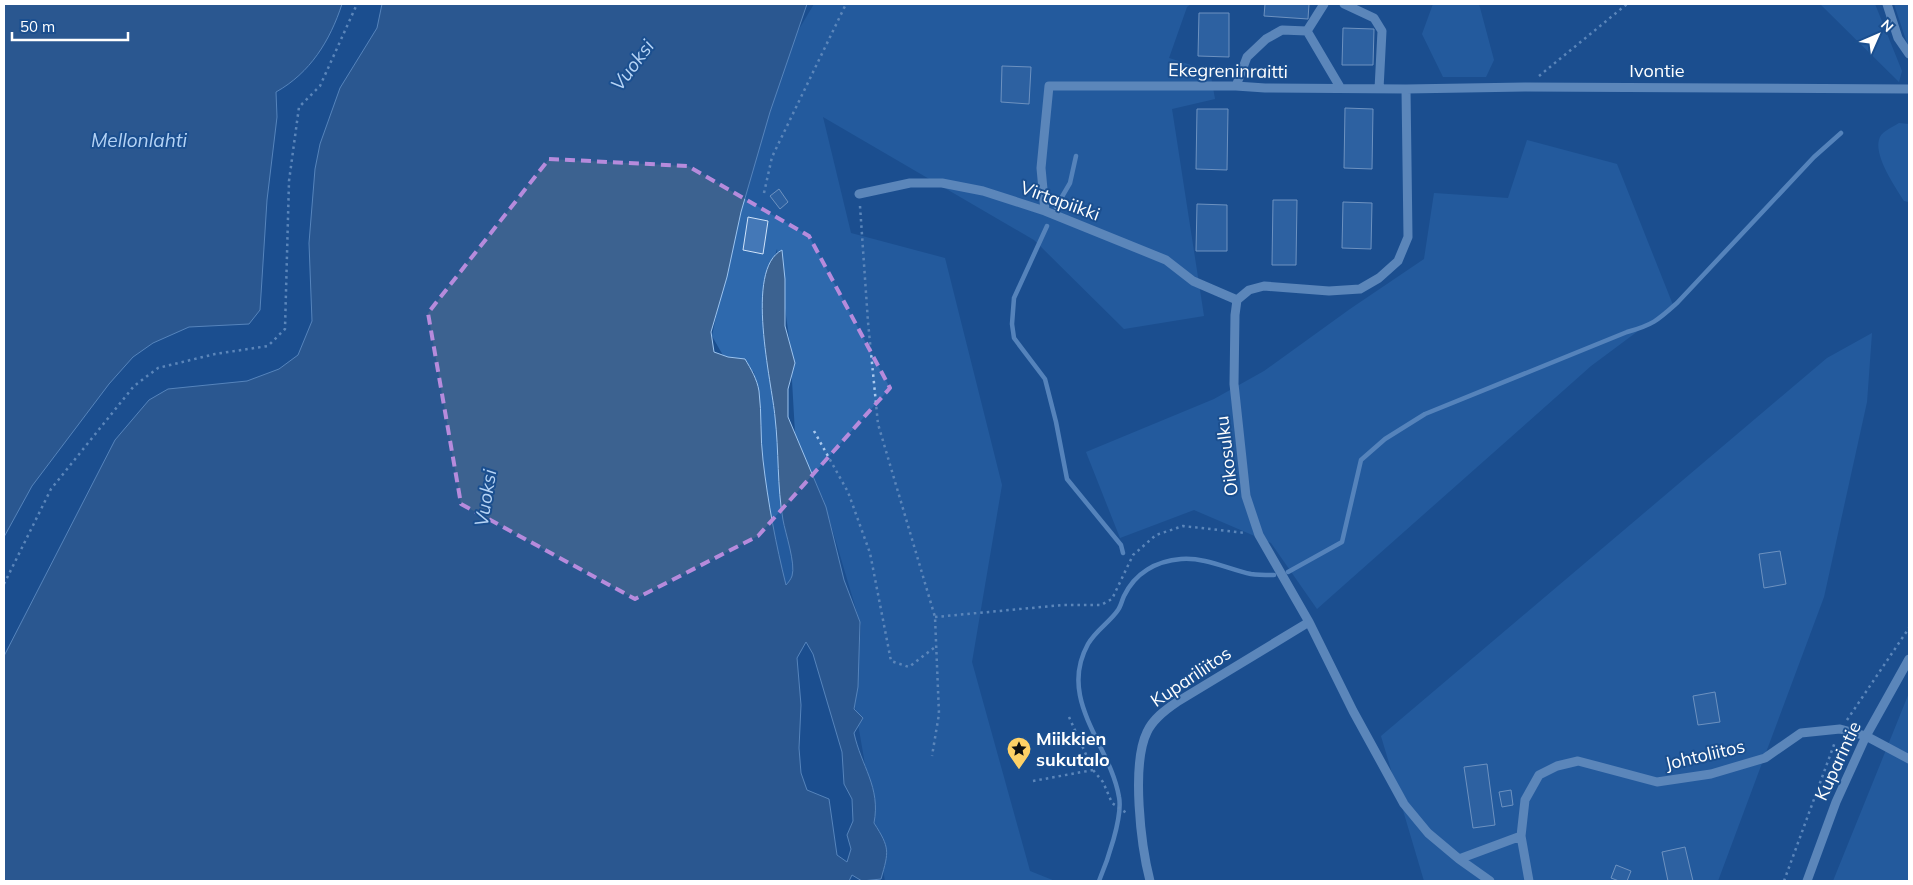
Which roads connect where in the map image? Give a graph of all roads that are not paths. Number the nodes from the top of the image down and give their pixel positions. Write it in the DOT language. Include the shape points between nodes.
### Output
graph roads {
  1 [pos="1324,4"];
  2 [pos="1344,4"];
  3 [pos="1887,4"];
  4 [pos="1307,31"];
  5 [pos="1909,54"];
  6 [pos="1236,86"];
  7 [pos="1340,87"];
  8 [pos="1379,88"];
  9 [pos="1406,89"];
  10 [pos="1909,89"];
  11 [pos="859,194"];
  12 [pos="1044,211"];
  13 [pos="1237,300"];
  14 [pos="1309,622"];
  15 [pos="1909,659"];
  16 [pos="1866,736"];
  17 [pos="1909,759"];
  18 [pos="1521,836"];
  19 [pos="1459,859"];
  20 [pos="1150,881"];
  21 [pos="1490,881"];
  22 [pos="1529,881"];
  23 [pos="1807,881"];
  1 -- 4 [label="street"];
  2 -- 8 [label="street" via="1374,18 1382,31"];
  3 -- 5 [label="street" via="1898,38"];
  4 -- 6 [label="street" via="1282,30 1266,39 1247,56"];
  4 -- 7 [label="street"];
  6 -- 7 [label="street, Ekegreninraitti"];
  6 -- 12 [label="street, Ekegreninraitti" via="1049,86 1041,168"];
  7 -- 8 [label="street, Ekegreninraitti"];
  8 -- 9 [label="street, Ekegreninraitti"];
  9 -- 10 [label="street, Ivontie"];
  9 -- 13 [label="street" via="1408,237 1398,261 1360,289 1329,291 1264,286 1249,290"];
  11 -- 12 [label="street, Virtapiikki" via="910,183 942,182"];
  12 -- 13 [label="street, Virtapiikki" via="1166,260 1193,281"];
  13 -- 14 [label="street, Oikosulku" via="1234,384 1246,496 1259,535"];
  14 -- 19 [label="street, Oikosulku" via="1404,804 1428,833"];
  14 -- 20 [label="street, Kupariliitos" via="1177,702 1159,716 1147,732 1142,746 1139,787"];
  15 -- 16 [label="street, Kuparintie"];
  16 -- 17 [label="street, Johtoliitos"];
  16 -- 18 [label="street, Johtoliitos" via="1840,729 1801,733 1765,758 1711,774 1657,782 1578,761 1557,766 1539,775 1525,800"];
  16 -- 23 [label="street, Kuparintie" via="1836,802"];
  18 -- 19 [label="street"];
  18 -- 22 [label="street, Johtoliitos"];
  19 -- 21 [label="street, Oikosulku"];
}
